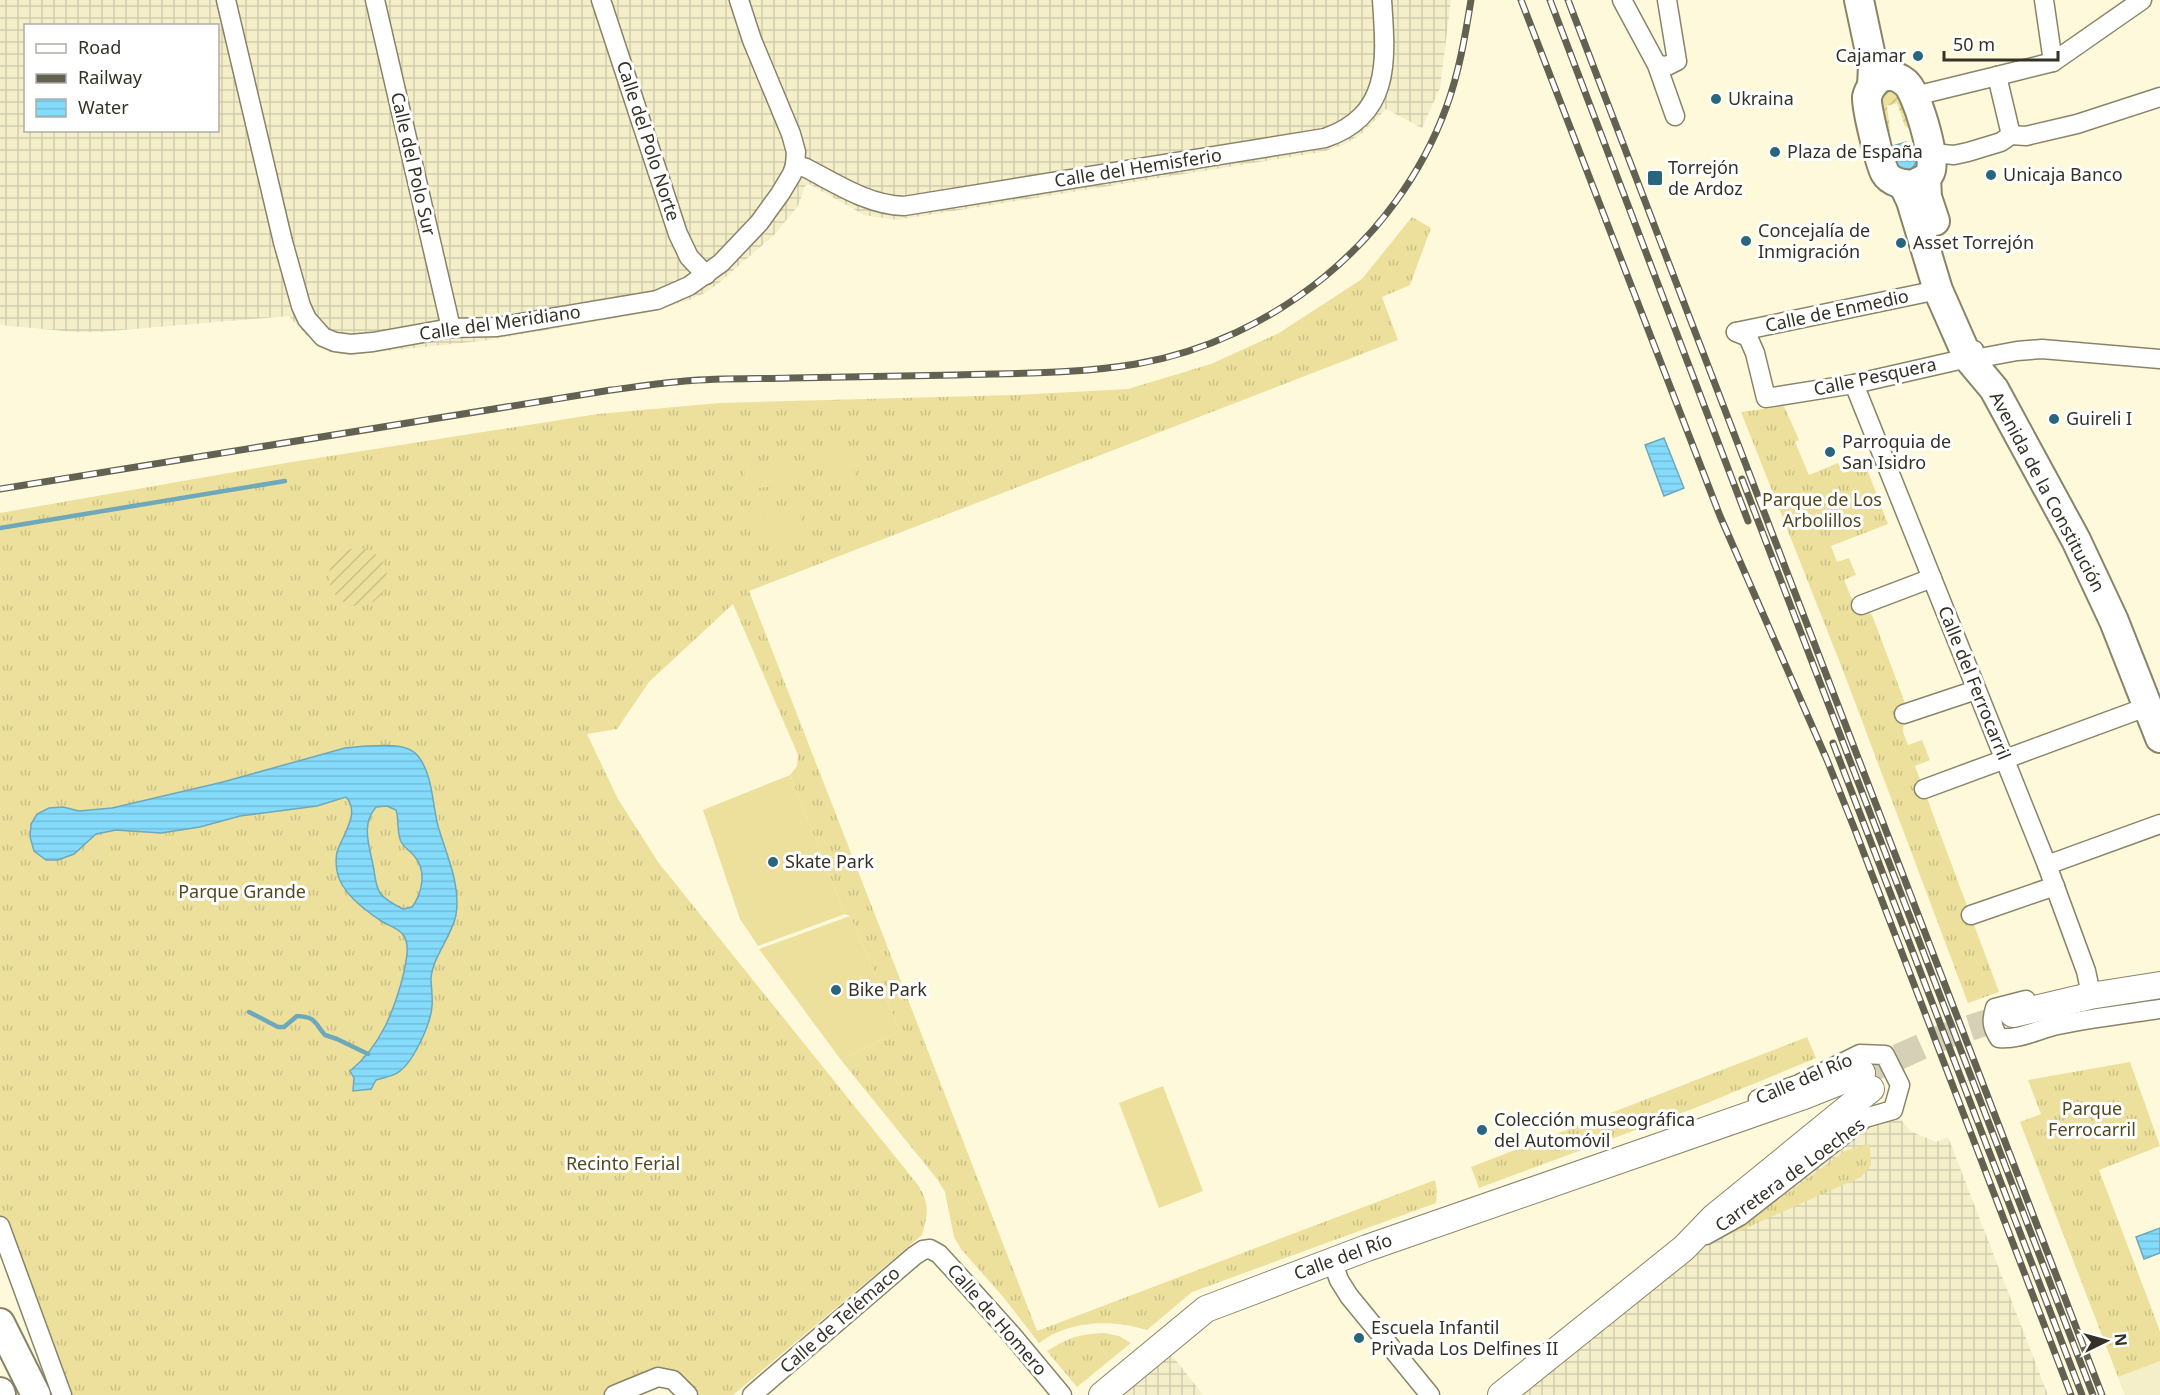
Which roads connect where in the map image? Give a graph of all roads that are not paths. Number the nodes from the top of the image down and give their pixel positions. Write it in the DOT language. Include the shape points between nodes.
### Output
graph roads {
  1 [pos="226,0"];
  2 [pos="375,0"];
  3 [pos="601,0"];
  4 [pos="739,0"];
  5 [pos="1382,0"];
  6 [pos="1623,0"];
  7 [pos="1667,0"];
  8 [pos="1859,0"];
  9 [pos="1878,0"];
  10 [pos="2044,0"];
  11 [pos="2142,0"];
  12 [pos="2053,62"];
  13 [pos="1657,65"];
  14 [pos="1997,76"];
  15 [pos="1872,86"];
  16 [pos="1907,87"];
  17 [pos="2160,97"];
  18 [pos="1675,116"];
  19 [pos="2012,135"];
  20 [pos="795,165"];
  21 [pos="1920,172"];
  22 [pos="706,275"];
  23 [pos="1938,290"];
  24 [pos="451,328"];
  25 [pos="1977,357"];
  26 [pos="2160,359"];
  27 [pos="1854,384"];
  28 [pos="1766,398"];
  29 [pos="1932,578"];
  30 [pos="1861,605"];
  31 [pos="1976,690"];
  32 [pos="2154,704"];
  33 [pos="1904,714"];
  34 [pos="2160,738"];
  35 [pos="2005,761"];
  36 [pos="1924,789"];
  37 [pos="2160,824"];
  38 [pos="2047,865"];
  39 [pos="2055,886"];
  40 [pos="1971,915"];
  41 [pos="2160,974"];
  42 [pos="2089,985"];
  43 [pos="2160,985"];
  44 [pos="2160,996"];
  45 [pos="2160,1009"];
  46 [pos="1894,1071"];
  47 [pos="1866,1081"];
  48 [pos="1609,1162"];
  49 [pos="0,1226"];
  50 [pos="1684,1248"];
  51 [pos="930,1249"];
  52 [pos="1332,1260"];
  53 [pos="0,1323"];
  54 [pos="0,1331"];
  55 [pos="24,1395"];
  56 [pos="36,1395"];
  57 [pos="62,1395"];
  58 [pos="614,1395"];
  59 [pos="688,1395"];
  60 [pos="752,1395"];
  61 [pos="1062,1395"];
  62 [pos="1102,1395"];
  63 [pos="1430,1395"];
  64 [pos="1501,1395"];
  1 -- 24 [label="street, Calle del Meridiano" via="283,242 307,319 323,337 351,344"];
  2 -- 24 [label="street, Calle del Polo Sur"];
  3 -- 22 [label="street, Calle del Polo Norte" via="678,234 689,257"];
  4 -- 20 [label="street" via="791,134"];
  5 -- 20 [label="street, Calle del Hemisferio" via="1384,71 1379,92 1354,123 1324,138 904,206 872,201"];
  6 -- 13 [label="street"];
  7 -- 13 [label="street" via="1677,61"];
  8 -- 15 [label="main road" via="1873,66"];
  9 -- 16 [label="main road" via="1889,55"];
  10 -- 12 [label="street"];
  11 -- 12 [label="street"];
  12 -- 14 [label="street"];
  13 -- 18 [label="street"];
  14 -- 16 [label="street"];
  14 -- 19 [label="street"];
  15 -- 16 [label="main road" via="1884,76"];
  15 -- 21 [label="main road" via="1868,110 1885,175 1893,180"];
  16 -- 21 [label="main road"];
  17 -- 19 [label="street" via="2077,124 2026,136"];
  19 -- 21 [label="street" via="2001,142 1954,155"];
  20 -- 22 [label="street, Calle del Meridiano" via="759,223"];
  21 -- 23 [label="main road, Avenida de la Constitución" via="1911,201"];
  21 -- 25 [label="main road, Avenida de la Constitución"];
  22 -- 24 [label="street, Calle del Meridiano" via="657,300 497,327"];
  23 -- 25 [label="main road, Avenida de la Constitución"];
  23 -- 28 [label="street, Calle de Enmedio" via="1736,332 1748,337"];
  25 -- 26 [label="street, Calle Pesquera" via="2042,348"];
  25 -- 27 [label="street, Calle Pesquera"];
  25 -- 32 [label="main road, Avenida de la Constitución" via="2076,540"];
  27 -- 28 [label="street, Calle Pesquera"];
  27 -- 29 [label="street, Calle del Ferrocarril"];
  29 -- 30 [label="street"];
  29 -- 31 [label="street, Calle del Ferrocarril"];
  31 -- 33 [label="street"];
  31 -- 35 [label="street, Calle del Ferrocarril"];
  32 -- 34 [label="main road, Avenida de la Constitución"];
  32 -- 35 [label="street"];
  35 -- 36 [label="street"];
  35 -- 38 [label="street, Calle del Ferrocarril"];
  37 -- 38 [label="street"];
  38 -- 39 [label="street, Calle del Ferrocarril"];
  39 -- 40 [label="street"];
  39 -- 42 [label="street, Calle del Ferrocarril"];
  41 -- 42 [label="street"];
  42 -- 45 [label="street" via="1995,1008 1992,1028 1999,1038 2008,1039 2065,1024"];
  43 -- 44 [label="street" via="2090,996 2014,1018"];
  46 -- 48 [label="street, Calle del Río" via="1885,1055 1860,1054 1799,1084 1671,1131"];
  46 -- 50 [label="street, Carretera de Loeches" via="1900,1085 1893,1110 1865,1118 1740,1216"];
  47 -- 48 [label="street, Calle del Río" via="1793,1100"];
  47 -- 50 [label="street, Carretera de Loeches" via="1714,1216"];
  48 -- 52 [label="street, Calle del Río"];
  49 -- 57 [label="street"];
  50 -- 64 [label="street, Carretera de Loeches"];
  51 -- 60 [label="street, Calle de Telémaco" via="914,1256"];
  51 -- 61 [label="street, Calle de Homero" via="939,1254"];
  52 -- 62 [label="street, Calle del Río" via="1206,1309"];
  52 -- 63 [label="street" via="1349,1296"];
  53 -- 56 [label="main road"];
  54 -- 55 [label="main road"];
  58 -- 59 [label="street" via="658,1377 673,1380"];
}
